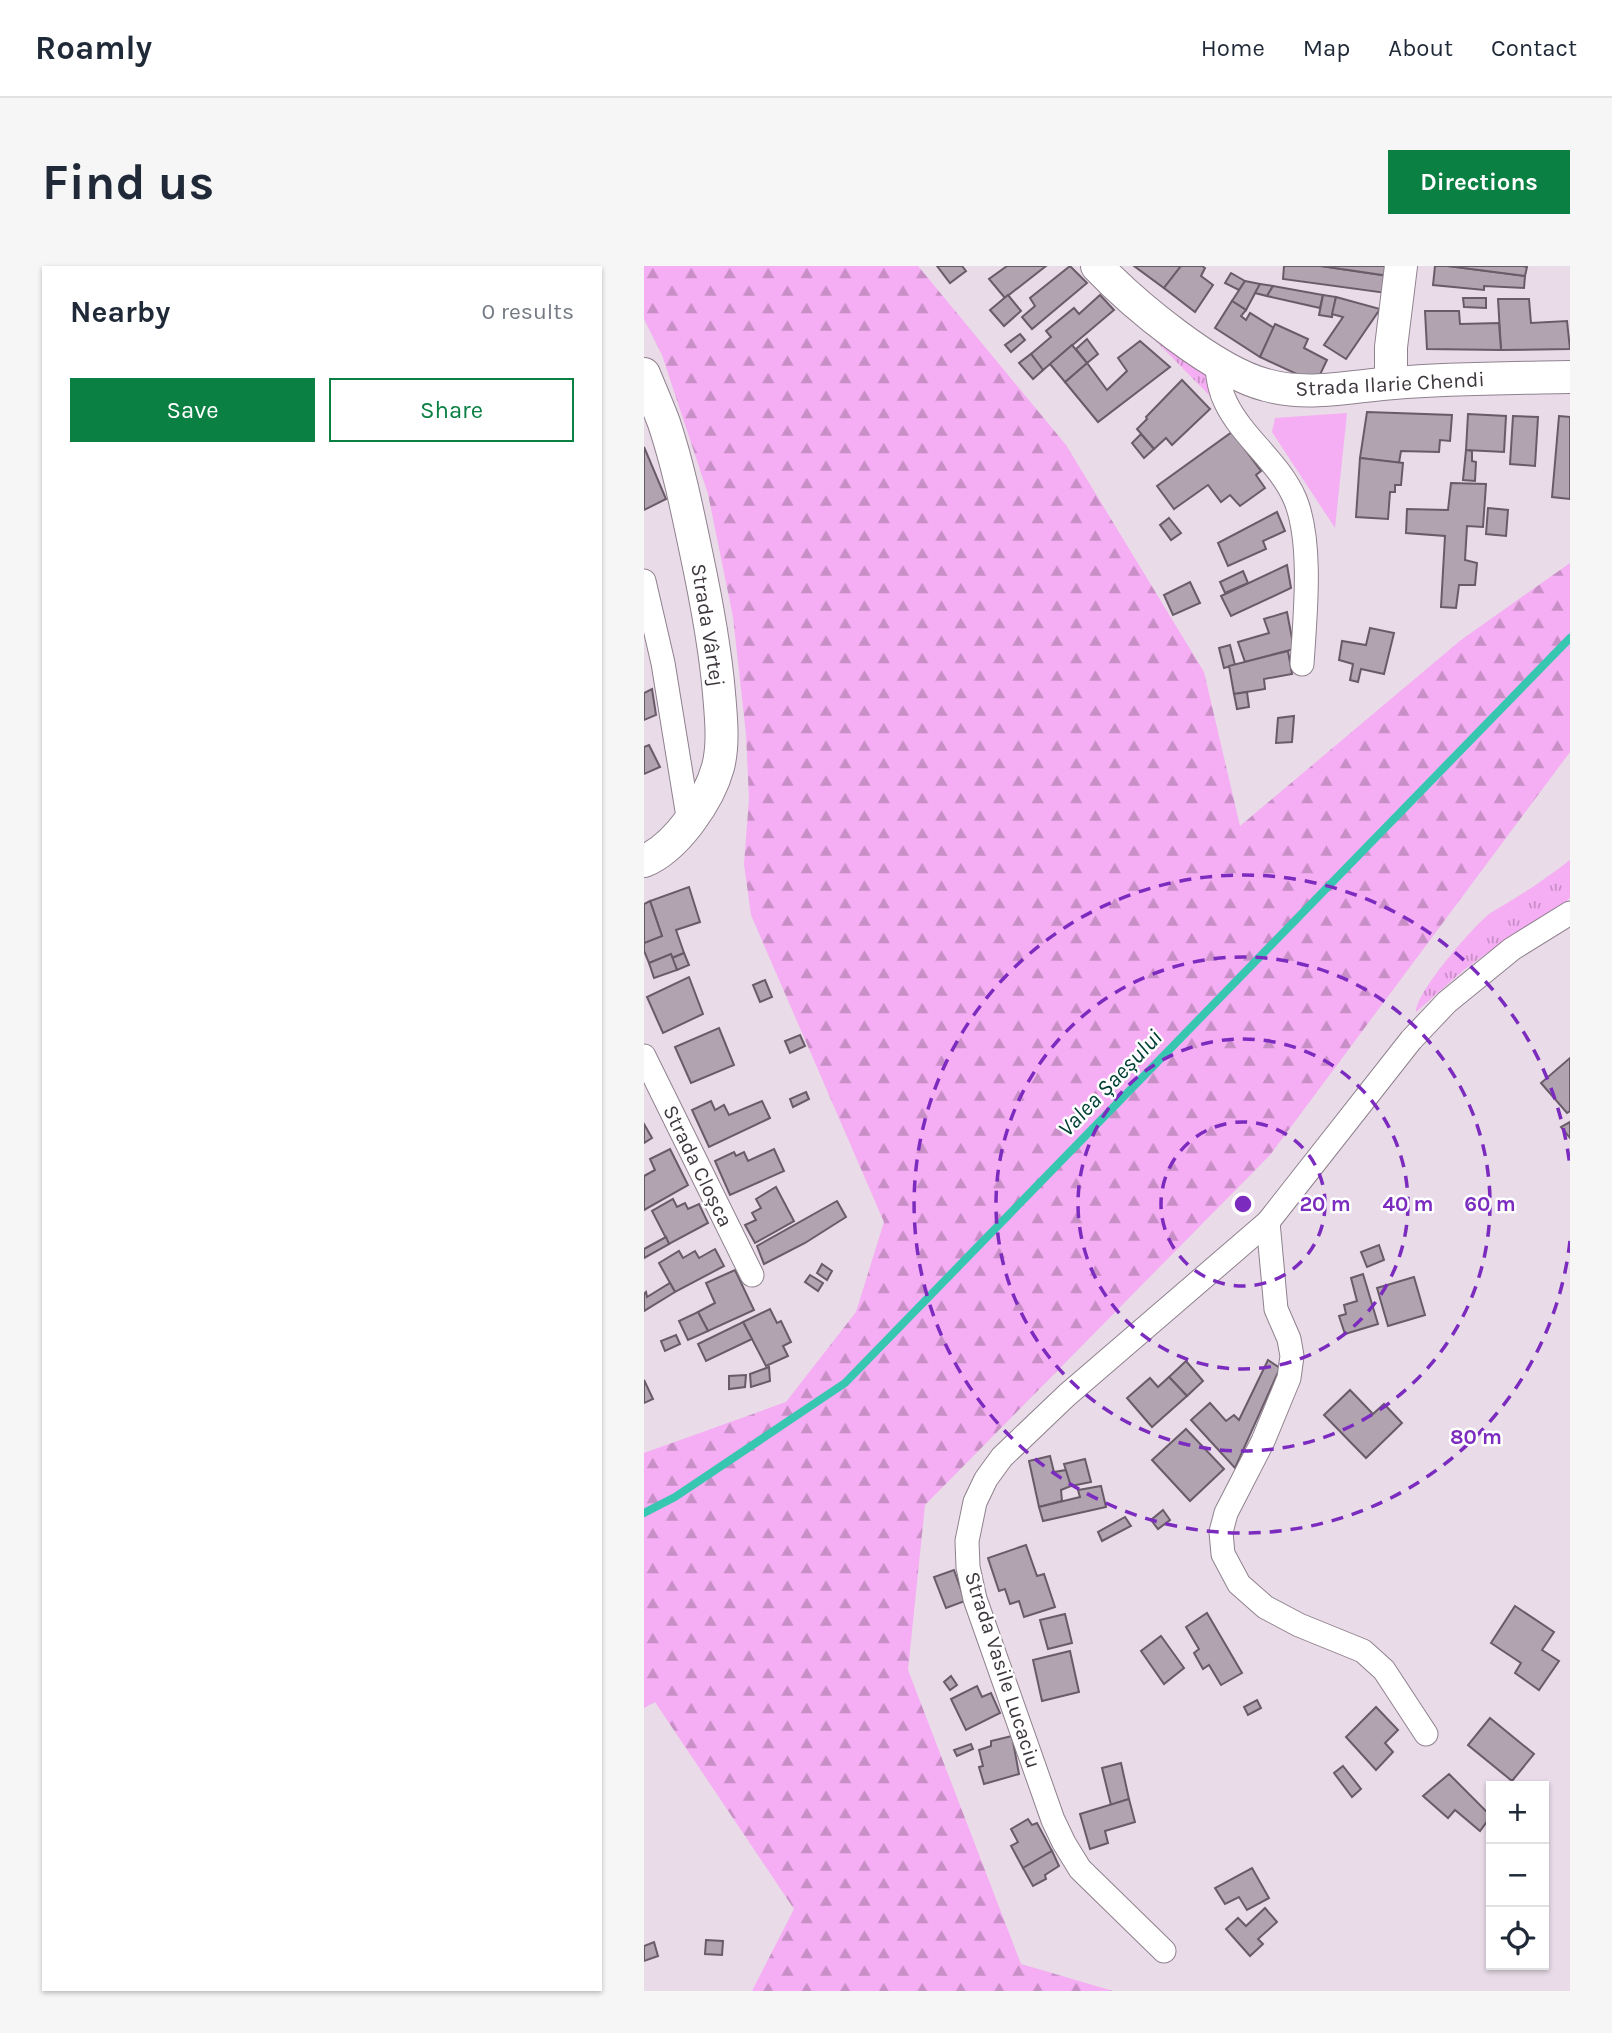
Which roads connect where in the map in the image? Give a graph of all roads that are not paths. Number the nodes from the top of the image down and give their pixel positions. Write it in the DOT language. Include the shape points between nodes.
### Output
graph roads {
  1 [pos="1097,266"];
  2 [pos="1401,266"];
  3 [pos="1216,362"];
  4 [pos="644,374"];
  5 [pos="1570,377"];
  6 [pos="1391,383"];
  7 [pos="644,581"];
  8 [pos="1302,664"];
  9 [pos="689,823"];
  10 [pos="647,859"];
  11 [pos="1570,913"];
  12 [pos="644,1056"];
  13 [pos="1268,1222"];
  14 [pos="752,1275"];
  15 [pos="1426,1734"];
  16 [pos="1164,1951"];
  1 -- 3 [label="street, Strada Ilarie Chendi" via="1171,331"];
  2 -- 6 [label="street" via="1391,336"];
  3 -- 6 [label="street, Strada Ilarie Chendi" via="1263,384 1293,390"];
  3 -- 8 [label="street" via="1226,403 1279,472 1299,514 1306,582"];
  4 -- 9 [label="street, Strada Vârtej" via="682,482 717,665 722,727 718,767"];
  5 -- 6 [label="street, Strada Ilarie Chendi"];
  7 -- 9 [label="street" via="663,663"];
  9 -- 10 [label="street, Strada Vârtej"];
  11 -- 13 [label="street, Strada Vasile Lucaciu" via="1513,949 1447,1002 1410,1040"];
  12 -- 14 [label="street, Strada Cloșca"];
  13 -- 15 [label="street" via="1276,1309 1292,1356 1289,1378 1263,1441 1226,1513 1221,1532 1223,1554 1239,1584 1265,1607 1363,1651 1384,1670"];
  13 -- 16 [label="street, Strada Vasile Lucaciu" via="1002,1457 975,1502 967,1541 975,1599 1064,1843 1080,1869"];
}
